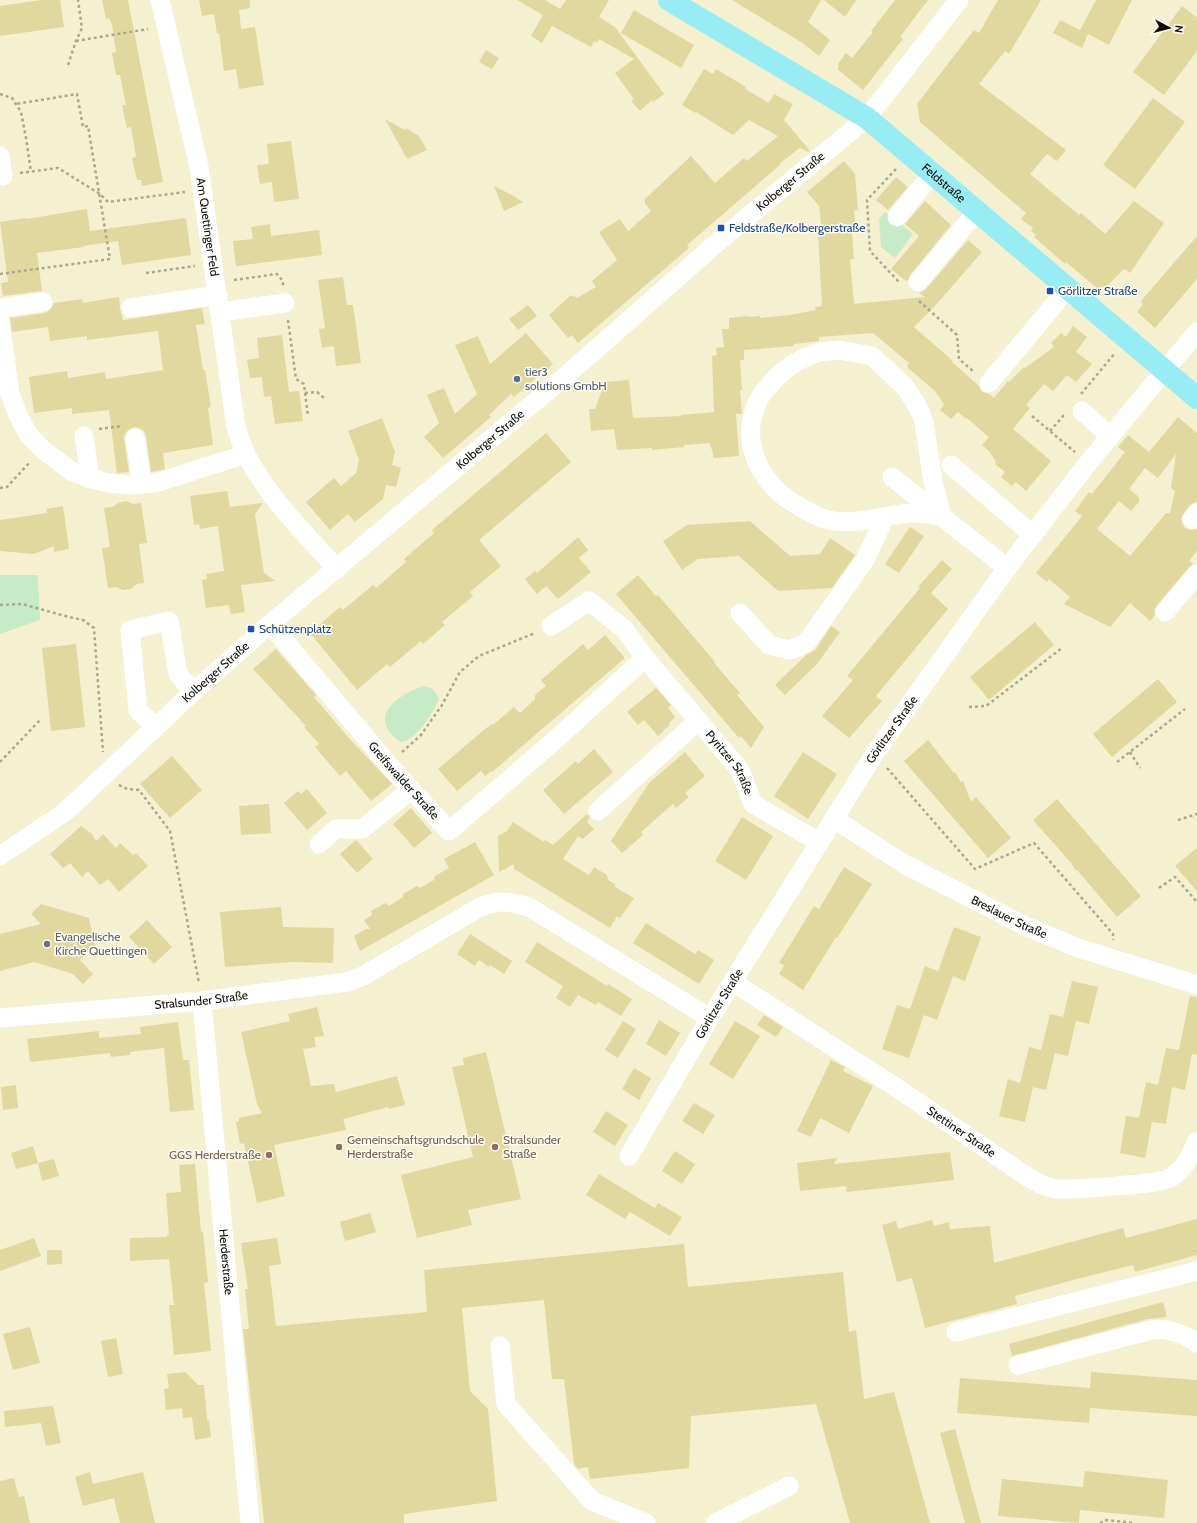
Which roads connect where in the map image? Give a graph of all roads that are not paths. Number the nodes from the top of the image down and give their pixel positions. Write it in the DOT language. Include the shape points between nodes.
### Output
graph roads {
  1 [pos="160,0"];
  2 [pos="669,0"];
  3 [pos="959,0"];
  4 [pos="867,118"];
  5 [pos="0,156"];
  6 [pos="933,173"];
  7 [pos="3,176"];
  8 [pos="977,211"];
  9 [pos="897,217"];
  10 [pos="918,282"];
  11 [pos="1068,288"];
  12 [pos="218,296"];
  13 [pos="43,302"];
  14 [pos="286,303"];
  15 [pos="0,308"];
  16 [pos="131,308"];
  17 [pos="0,322"];
  18 [pos="1197,332"];
  19 [pos="1165,370"];
  20 [pos="989,383"];
  21 [pos="1197,398"];
  22 [pos="1075,407"];
  23 [pos="1109,435"];
  24 [pos="84,436"];
  25 [pos="135,438"];
  26 [pos="246,454"];
  27 [pos="951,465"];
  28 [pos="892,477"];
  29 [pos="88,478"];
  30 [pos="142,484"];
  31 [pos="942,516"];
  32 [pos="885,517"];
  33 [pos="1033,535"];
  34 [pos="1007,568"];
  35 [pos="337,569"];
  36 [pos="1197,574"];
  37 [pos="1165,612"];
  38 [pos="740,613"];
  39 [pos="270,624"];
  40 [pos="551,626"];
  41 [pos="645,658"];
  42 [pos="193,692"];
  43 [pos="699,720"];
  44 [pos="156,727"];
  45 [pos="410,790"];
  46 [pos="598,811"];
  47 [pos="834,819"];
  48 [pos="819,842"];
  49 [pos="319,844"];
  50 [pos="0,856"];
  51 [pos="732,982"];
  52 [pos="1197,985"];
  53 [pos="202,1001"];
  54 [pos="0,1018"];
  55 [pos="710,1018"];
  56 [pos="1197,1141"];
  57 [pos="628,1156"];
  58 [pos="1197,1271"];
  59 [pos="956,1332"];
  60 [pos="1197,1343"];
  61 [pos="500,1346"];
  62 [pos="1018,1365"];
  63 [pos="789,1486"];
  64 [pos="250,1523"];
  65 [pos="646,1523"];
  66 [pos="716,1523"];
  1 -- 12 [label="street, Am Quettinger Feld" via="199,167"];
  2 -- 4 [label="main road, Feldstraße"];
  3 -- 4 [label="street, Kolberger Straße"];
  4 -- 6 [label="main road, Feldstraße"];
  4 -- 35 [label="street, Kolberger Straße" via="727,234 561,380"];
  5 -- 7 [label="street"];
  6 -- 8 [label="main road, Feldstraße"];
  6 -- 9 [label="street"];
  8 -- 10 [label="street"];
  8 -- 11 [label="main road, Feldstraße"];
  11 -- 19 [label="main road, Feldstraße"];
  11 -- 20 [label="street"];
  12 -- 14 [label="street"];
  12 -- 16 [label="street"];
  12 -- 26 [label="street, Am Quettinger Feld" via="236,427"];
  13 -- 15 [label="street"];
  17 -- 29 [label="street" via="10,394 28,434 42,449 71,471"];
  18 -- 19 [label="street, Görlitzer Straße"];
  19 -- 21 [label="main road, Feldstraße"];
  19 -- 23 [label="street, Görlitzer Straße"];
  22 -- 23 [label="street"];
  23 -- 33 [label="street, Görlitzer Straße"];
  24 -- 29 [label="street"];
  25 -- 30 [label="street"];
  26 -- 30 [label="street" via="159,482"];
  26 -- 35 [label="street, Am Quettinger Feld" via="262,482 288,515"];
  27 -- 33 [label="street"];
  28 -- 31 [label="street"];
  29 -- 30 [label="street" via="108,483"];
  31 -- 32 [label="street" via="915,513"];
  31 -- 32 [label="street" via="933,482 924,422 917,405 904,386 889,371 872,356 839,350 821,352 785,369 759,399 753,415 752,446 758,465 766,478 789,500 825,519 846,522"];
  31 -- 34 [label="street"];
  32 -- 38 [label="street" via="866,560 806,643 790,650 769,645"];
  33 -- 34 [label="street, Görlitzer Straße"];
  34 -- 47 [label="street, Görlitzer Straße" via="875,754"];
  35 -- 39 [label="street, Kolberger Straße"];
  36 -- 37 [label="street"];
  39 -- 42 [label="street, Kolberger Straße"];
  39 -- 45 [label="street, Greifswalder Straße"];
  40 -- 41 [label="street, Pyritzer Straße" via="589,601 625,630"];
  41 -- 43 [label="street, Pyritzer Straße"];
  41 -- 45 [label="street, Greifswalder Straße" via="449,832"];
  42 -- 44 [label="street, Kolberger Straße"];
  42 -- 44 [label="street" via="178,674 169,621 130,630 138,710"];
  43 -- 46 [label="street, Pyritzer Straße"];
  43 -- 48 [label="street, Pyritzer Straße" via="740,770 753,804"];
  44 -- 50 [label="street, Kolberger Straße" via="65,812"];
  45 -- 49 [label="street" via="362,829 336,829"];
  47 -- 48 [label="street, Görlitzer Straße"];
  47 -- 52 [label="street, Breslauer Straße" via="906,865 1003,914 1078,948"];
  48 -- 51 [label="street, Görlitzer Straße"];
  51 -- 55 [label="street, Görlitzer Straße"];
  51 -- 56 [label="street, Stettiner Straße" via="1043,1185 1057,1189 1168,1179 1185,1166"];
  53 -- 54 [label="street, Stralsunder Straße"];
  53 -- 55 [label="street, Stralsunder Straße" via="347,982 363,976 480,907 493,902 505,902 529,907"];
  53 -- 64 [label="street, Herderstraße"];
  55 -- 57 [label="street, Görlitzer Straße"];
  58 -- 59 [label="street"];
  60 -- 62 [label="street" via="1174,1330 1151,1330"];
  61 -- 65 [label="street" via="506,1404 592,1501"];
  63 -- 66 [label="street"];
}
